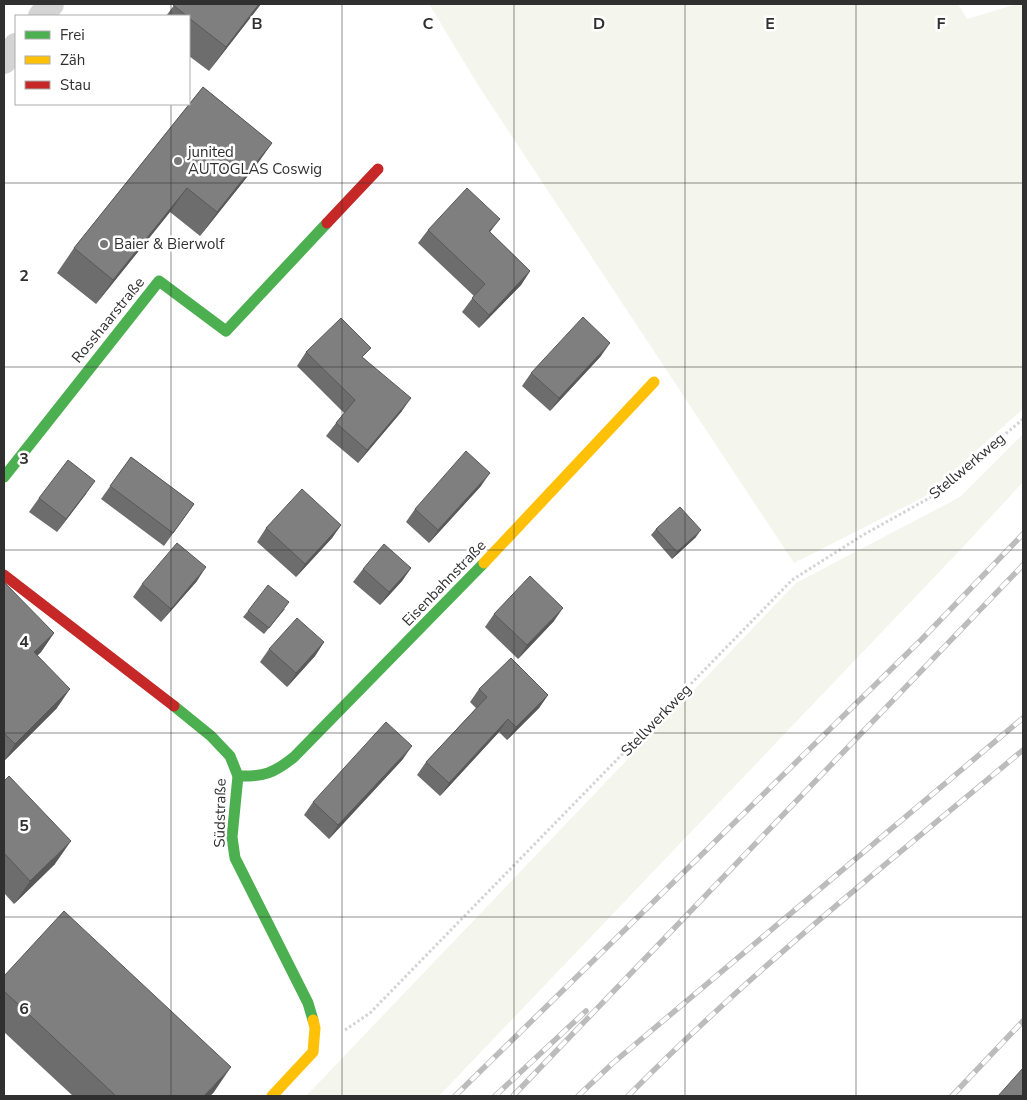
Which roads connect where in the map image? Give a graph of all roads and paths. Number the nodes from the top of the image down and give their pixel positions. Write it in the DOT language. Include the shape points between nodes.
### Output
graph roads {
  1 [pos="51,4"];
  2 [pos="42,15"];
  3 [pos="15,47"];
  4 [pos="4,61"];
  5 [pos="378,169"];
  6 [pos="654,382"];
  7 [pos="1023,419"];
  8 [pos="4,477"];
  9 [pos="4,575"];
  10 [pos="238,776"];
  11 [pos="313,1052"];
  12 [pos="272,1096"];
  1 -- 2 [label="street"];
  3 -- 4 [label="street"];
  5 -- 8 [label="street, Rosshaarstraße" via="226,330 159,281"];
  6 -- 10 [label="street, Eisenbahnstraße" via="464,586 294,757 277,770 260,777"];
  7 -- 11 [label="path, Stellwerkweg" via="933,496 792,580 370,1013"];
  9 -- 10 [label="street, Südstraße" via="211,736 230,756"];
  10 -- 11 [label="street, Südstraße" via="232,837 235,858 308,1003 315,1028"];
  11 -- 12 [label="street"];
}
